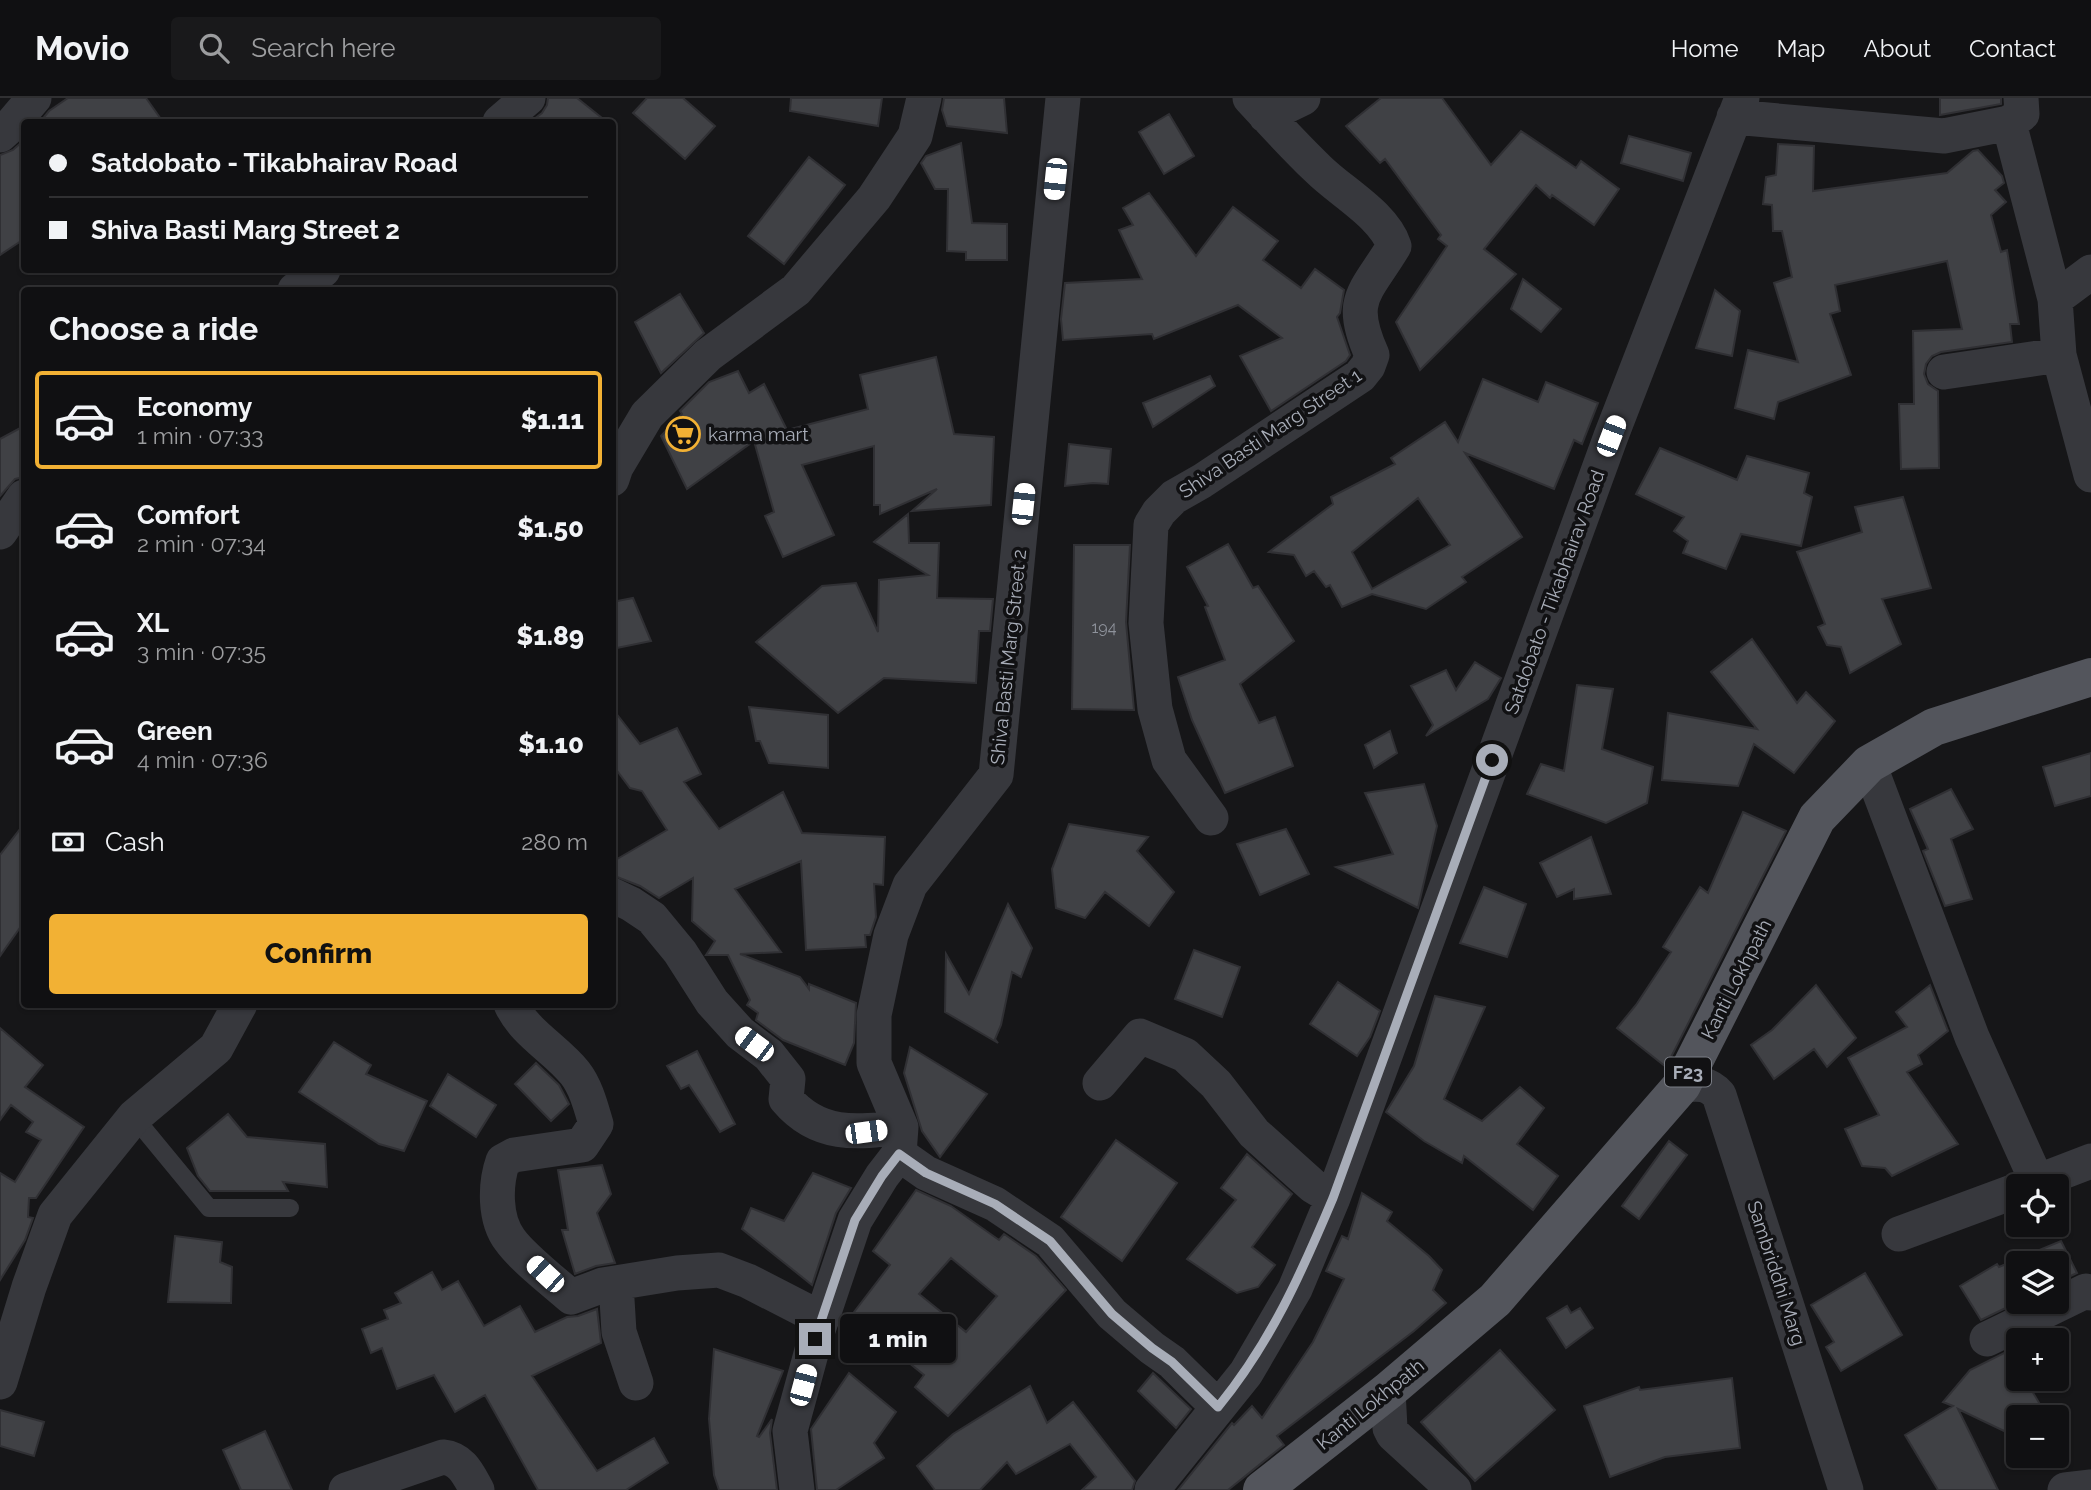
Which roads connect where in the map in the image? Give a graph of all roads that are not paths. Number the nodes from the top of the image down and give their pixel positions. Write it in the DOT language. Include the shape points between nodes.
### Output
graph roads {
  1 [pos="34,98"];
  2 [pos="528,98"];
  3 [pos="924,98"];
  4 [pos="1063,98"];
  5 [pos="1303,98"];
  6 [pos="1258,107"];
  7 [pos="1738,107"];
  8 [pos="2015,111"];
  9 [pos="504,119"];
  10 [pos="0,135"];
  11 [pos="2091,272"];
  12 [pos="319,273"];
  13 [pos="299,287"];
  14 [pos="2055,299"];
  15 [pos="2059,355"];
  16 [pos="1944,372"];
  17 [pos="616,469"];
  18 [pos="2091,475"];
  19 [pos="21,501"];
  20 [pos="0,532"];
  21 [pos="2091,677"];
  22 [pos="1869,764"];
  23 [pos="1210,818"];
  24 [pos="616,897"];
  25 [pos="238,1008"];
  26 [pos="514,1008"];
  27 [pos="1100,1083"];
  28 [pos="1682,1085"];
  29 [pos="134,1117"];
  30 [pos="900,1140"];
  31 [pos="2091,1161"];
  32 [pos="2025,1174"];
  33 [pos="2059,1174"];
  34 [pos="2006,1195"];
  35 [pos="1333,1198"];
  36 [pos="290,1208"];
  37 [pos="1899,1234"];
  38 [pos="616,1283"];
  39 [pos="2091,1293"];
  40 [pos="822,1319"];
  41 [pos="1987,1339"];
  42 [pos="0,1382"];
  43 [pos="636,1383"];
  44 [pos="1388,1391"];
  45 [pos="1218,1407"];
  46 [pos="2091,1487"];
  47 [pos="346,1490"];
  48 [pos="477,1490"];
  49 [pos="797,1490"];
  50 [pos="1152,1490"];
  51 [pos="1262,1490"];
  52 [pos="1454,1490"];
  53 [pos="1846,1490"];
  54 [pos="2065,1490"];
  1 -- 10 [label="street"];
  2 -- 9 [label="street"];
  3 -- 17 [label="street" via="915,136 874,198 796,290 708,355 647,415"];
  4 -- 30 [label="street, Shiva Basti Marg Street 2" via="996,775 910,885 891,935 874,1015 874,1063"];
  5 -- 6 [label="street"];
  6 -- 23 [label="street, Shiva Basti Marg Street 1" via="1320,172 1390,235 1394,246 1364,292 1359,310 1361,330 1372,355 1360,376 1174,497 1152,525 1146,623 1155,709 1169,760"];
  7 -- 8 [label="street" via="1944,136"];
  7 -- 35 [label="street, Satdobato - Tikabhairav Road" via="1611,436"];
  8 -- 14 [label="street"];
  11 -- 14 [label="street"];
  12 -- 13 [label="street"];
  14 -- 15 [label="street"];
  15 -- 16 [label="street"];
  15 -- 18 [label="street"];
  19 -- 20 [label="street"];
  21 -- 22 [label="main road, Kanti Lokhpath / F23" via="1934,727"];
  22 -- 28 [label="main road, Kanti Lokhpath / F23" via="1817,818"];
  22 -- 32 [label="street"];
  24 -- 30 [label="street" via="652,918 712,1002 740,1033 769,1055 788,1079 786,1099 795,1110 825,1128"];
  25 -- 29 [label="street" via="216,1048"];
  26 -- 38 [label="street" via="575,1073 596,1124 582,1144 514,1155 503,1161 497,1198 502,1227 510,1241 571,1297"];
  27 -- 35 [label="street" via="1140,1036 1185,1055 1216,1084 1254,1133 1312,1186"];
  28 -- 44 [label="main road, Kanti Lokhpath / F23" via="1494,1300"];
  28 -- 53 [label="street, Sambriddhi Marg" via="1704,1084 1719,1095"];
  29 -- 36 [label="lane" via="209,1208"];
  29 -- 42 [label="street" via="55,1214"];
  30 -- 40 [label="street" via="855,1220"];
  30 -- 45 [label="street" via="926,1173 995,1204 1050,1241 1112,1314"];
  31 -- 33 [label="street"];
  34 -- 37 [label="street"];
  35 -- 45 [label="street, Satdobato - Tikabhairav Road" via="1294,1289 1246,1373"];
  38 -- 40 [label="street" via="719,1270"];
  38 -- 43 [label="street" via="619,1332"];
  39 -- 41 [label="street" via="2086,1291"];
  40 -- 49 [label="street" via="790,1431"];
  44 -- 51 [label="main road, Kanti Lokhpath / F23"];
  44 -- 52 [label="street" via="1390,1429"];
  45 -- 50 [label="street, Satdobato - Tikabhairav Road"];
  46 -- 54 [label="street"];
  47 -- 48 [label="street" via="443,1457 462,1465"];
}
